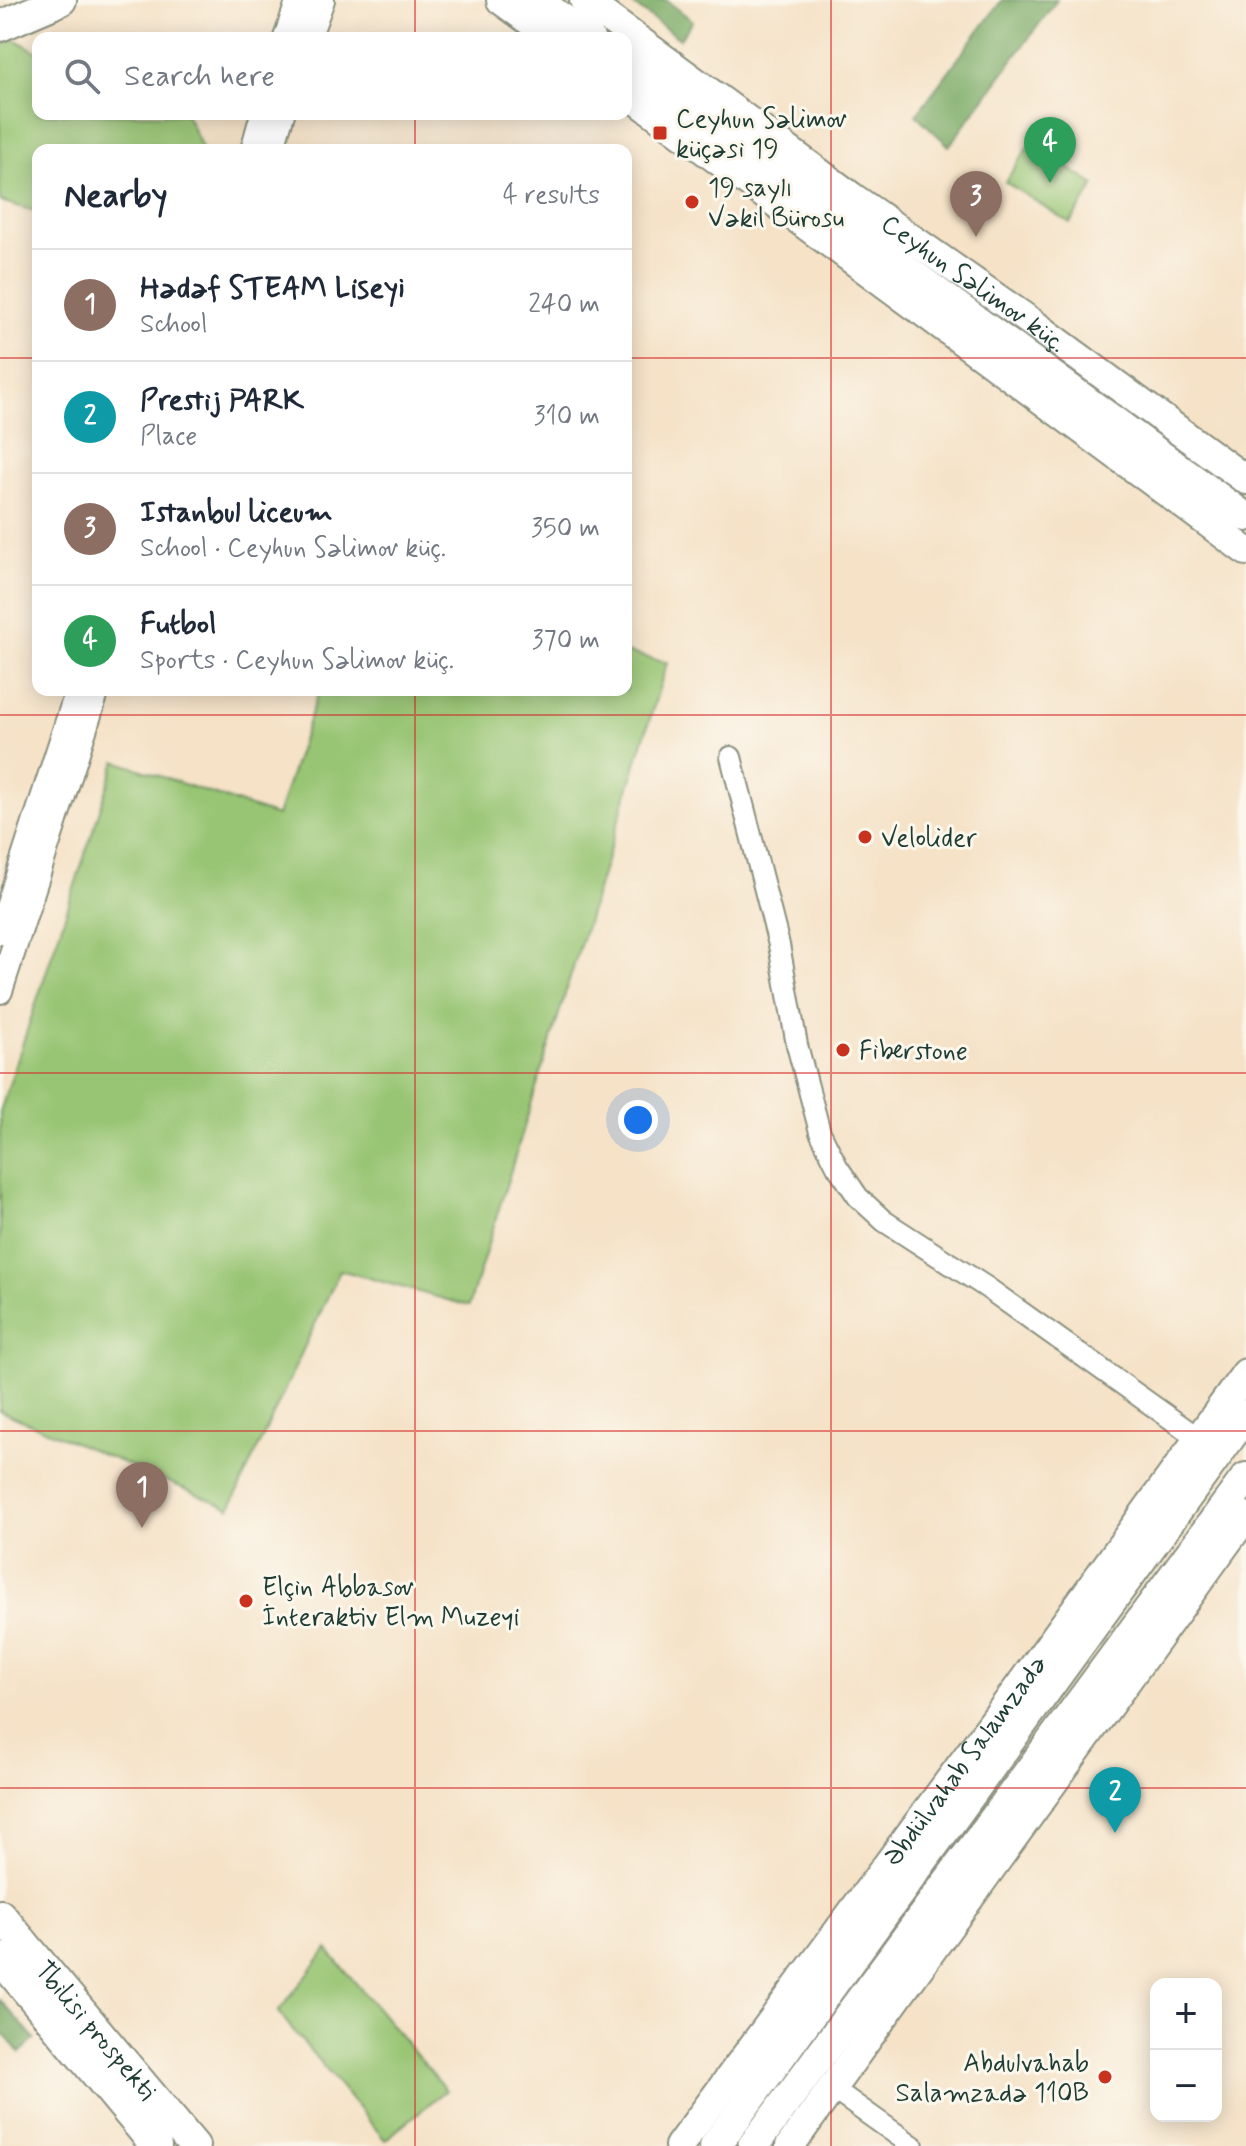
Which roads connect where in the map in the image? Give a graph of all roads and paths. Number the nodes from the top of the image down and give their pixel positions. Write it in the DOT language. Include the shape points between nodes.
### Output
graph roads {
  1 [pos="61,0"];
  2 [pos="299,0"];
  3 [pos="322,0"];
  4 [pos="501,0"];
  5 [pos="538,0"];
  6 [pos="584,0"];
  7 [pos="0,26"];
  8 [pos="288,32"];
  9 [pos="310,32"];
  10 [pos="545,32"];
  11 [pos="582,32"];
  12 [pos="628,32"];
  13 [pos="632,35"];
  14 [pos="632,68"];
  15 [pos="632,96"];
  16 [pos="261,120"];
  17 [pos="280,120"];
  18 [pos="255,144"];
  19 [pos="273,144"];
  20 [pos="1090,436"];
  21 [pos="1174,465"];
  22 [pos="1246,480"];
  23 [pos="1246,517"];
  24 [pos="1246,551"];
  25 [pos="76,696"];
  26 [pos="95,696"];
  27 [pos="731,757"];
  28 [pos="0,932"];
  29 [pos="0,991"];
  30 [pos="1246,1373"];
  31 [pos="1246,1415"];
  32 [pos="1198,1438"];
  33 [pos="1172,1475"];
  34 [pos="1246,1478"];
  35 [pos="1243,1520"];
  36 [pos="1164,1529"];
  37 [pos="1196,1545"];
  38 [pos="0,1915"];
  39 [pos="0,1958"];
  40 [pos="833,2089"];
  41 [pos="156,2146"];
  42 [pos="194,2146"];
  43 [pos="679,2146"];
  44 [pos="715,2146"];
  45 [pos="753,2146"];
  46 [pos="790,2146"];
  47 [pos="913,2146"];
  1 -- 7 [label="main road"];
  2 -- 8 [label="street"];
  3 -- 9 [label="street"];
  4 -- 10 [label="main road"];
  5 -- 11 [label="main road"];
  6 -- 12 [label="main road, Ceyhun Səlimov küç."];
  13 -- 22 [label="main road, Ceyhun Səlimov küç."];
  14 -- 21 [label="main road, Ceyhun Səlimov küç."];
  15 -- 20 [label="main road, Ceyhun Səlimov küç."];
  16 -- 18 [label="street"];
  17 -- 19 [label="street"];
  20 -- 21 [label="main road"];
  20 -- 24 [label="main road, Ceyhun Səlimov küç."];
  21 -- 23 [label="main road, Ceyhun Səlimov küç."];
  25 -- 28 [label="street"];
  26 -- 29 [label="street"];
  27 -- 32 [label="street" via="820,1132 858,1197 884,1221"];
  30 -- 32 [label="main road, Əbdülvahab Salamzadə"];
  31 -- 36 [label="main road, Əbdülvahab Salamzadə"];
  32 -- 33 [label="main road, Əbdülvahab Salamzadə"];
  33 -- 36 [label="main road"];
  33 -- 43 [label="main road, Əbdülvahab Salamzadə"];
  34 -- 37 [label="main road"];
  35 -- 37 [label="main road"];
  35 -- 40 [label="main road"];
  36 -- 44 [label="main road, Əbdülvahab Salamzadə"];
  37 -- 45 [label="main road"];
  38 -- 42 [label="main road, Tbilisi prospekti"];
  39 -- 41 [label="main road, Tbilisi prospekti"];
  40 -- 46 [label="main road"];
  40 -- 47 [label="street"];
}
